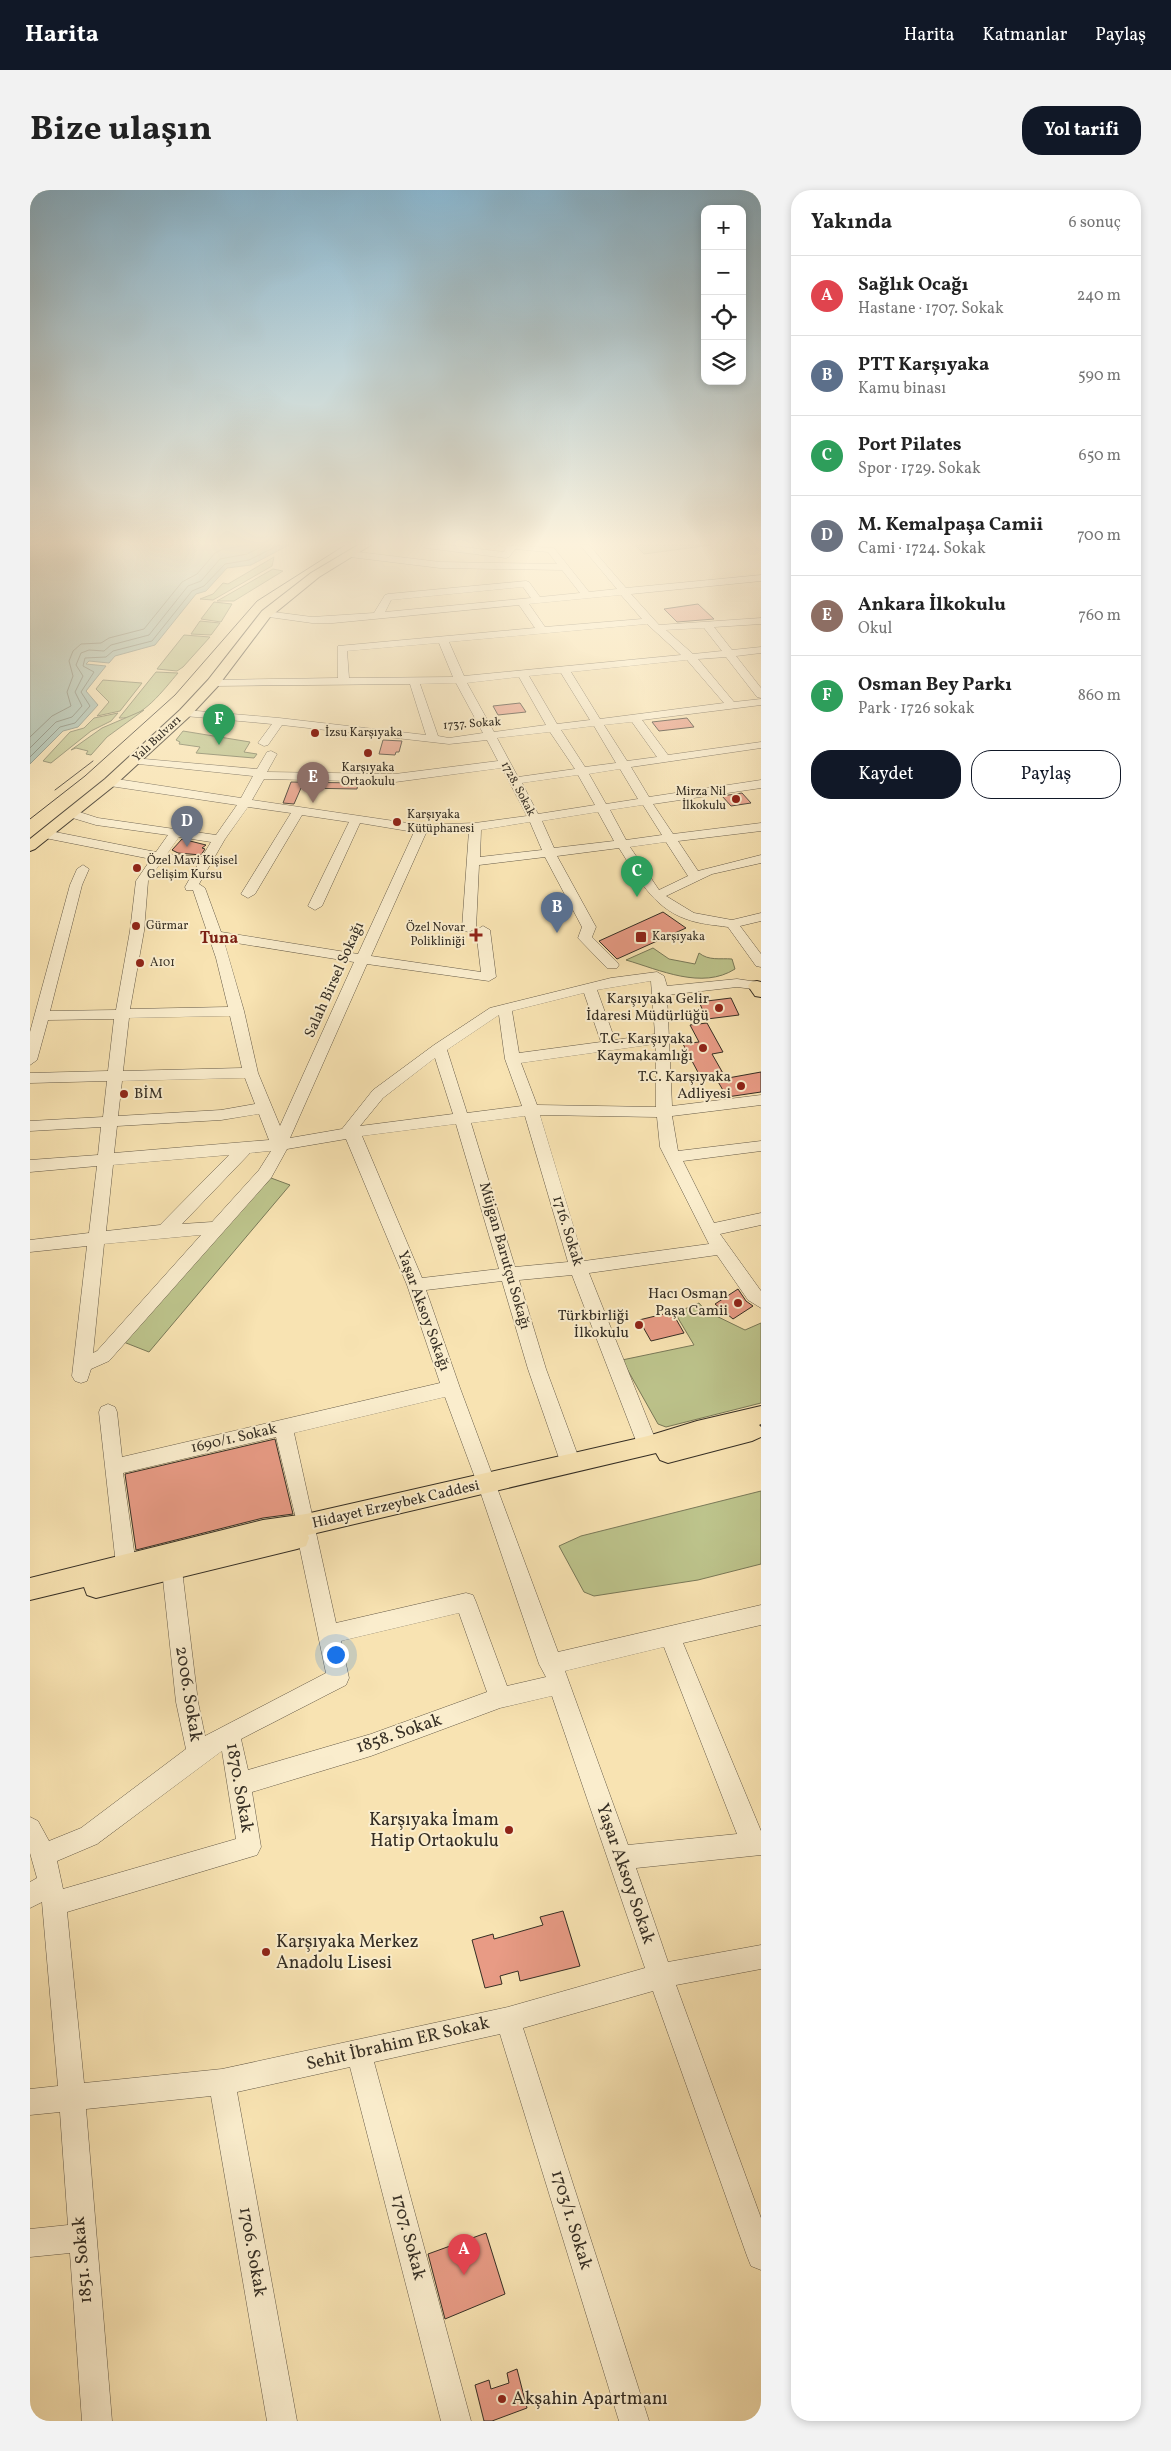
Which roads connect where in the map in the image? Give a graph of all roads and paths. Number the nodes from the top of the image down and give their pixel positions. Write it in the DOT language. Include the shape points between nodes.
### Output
graph roads {
  1 [pos="228,649"];
  2 [pos="236,649"];
  3 [pos="342,649"];
  4 [pos="448,649"];
  5 [pos="681,649"];
  6 [pos="727,649"];
  7 [pos="761,650"];
  8 [pos="730,653"];
  9 [pos="689,656"];
  10 [pos="564,669"];
  11 [pos="522,674"];
  12 [pos="460,680"];
  13 [pos="414,681"];
  14 [pos="344,682"];
  15 [pos="213,683"];
  16 [pos="761,695"];
  17 [pos="761,702"];
  18 [pos="731,705"];
  19 [pos="185,713"];
  20 [pos="634,717"];
  21 [pos="279,721"];
  22 [pos="597,722"];
  23 [pos="554,729"];
  24 [pos="491,737"];
  25 [pos="433,739"];
  26 [pos="264,743"];
  27 [pos="761,745"];
  28 [pos="271,754"];
  29 [pos="664,758"];
  30 [pos="133,762"];
  31 [pos="505,764"];
  32 [pos="623,764"];
  33 [pos="582,771"];
  34 [pos="260,774"];
  35 [pos="514,780"];
  36 [pos="110,782"];
  37 [pos="761,784"];
  38 [pos="644,800"];
  39 [pos="244,804"];
  40 [pos="601,807"];
  41 [pos="298,811"];
  42 [pos="70,813"];
  43 [pos="534,817"];
  44 [pos="356,820"];
  45 [pos="475,827"];
  46 [pos="761,827"];
  47 [pos="420,829"];
  48 [pos="30,834"];
  49 [pos="45,834"];
  50 [pos="175,834"];
  51 [pos="671,837"];
  52 [pos="220,839"];
  53 [pos="620,842"];
  54 [pos="30,846"];
  55 [pos="549,852"];
  56 [pos="161,857"];
  57 [pos="761,859"];
  58 [pos="206,861"];
  59 [pos="474,862"];
  60 [pos="83,870"];
  61 [pos="696,878"];
  62 [pos="248,894"];
  63 [pos="658,895"];
  64 [pos="315,906"];
  65 [pos="761,917"];
  66 [pos="732,924"];
  67 [pos="214,935"];
  68 [pos="362,959"];
  69 [pos="761,963"];
  70 [pos="612,965"];
  71 [pos="761,969"];
  72 [pos="611,982"];
  73 [pos="659,985"];
  74 [pos="755,985"];
  75 [pos="594,986"];
  76 [pos="505,1010"];
  77 [pos="237,1011"];
  78 [pos="122,1015"];
  79 [pos="42,1016"];
  80 [pos="662,1038"];
  81 [pos="609,1044"];
  82 [pos="440,1048"];
  83 [pos="512,1059"];
  84 [pos="30,1060"];
  85 [pos="251,1073"];
  86 [pos="115,1076"];
  87 [pos="30,1078"];
  88 [pos="761,1100"];
  89 [pos="264,1108"];
  90 [pos="531,1110"];
  91 [pos="664,1112"];
  92 [pos="461,1118"];
  93 [pos="110,1122"];
  94 [pos="30,1126"];
  95 [pos="350,1133"];
  96 [pos="279,1145"];
  97 [pos="761,1146"];
  98 [pos="246,1147"];
  99 [pos="673,1157"];
  100 [pos="106,1159"];
  101 [pos="30,1166"];
  102 [pos="761,1219"];
  103 [pos="217,1228"];
  104 [pos="709,1230"];
  105 [pos="165,1231"];
  106 [pos="98,1238"];
  107 [pos="718,1245"];
  108 [pos="30,1246"];
  109 [pos="578,1268"];
  110 [pos="509,1274"];
  111 [pos="416,1284"];
  112 [pos="759,1296"];
  113 [pos="451,1388"];
  114 [pos="108,1412"];
  115 [pos="761,1415"];
  116 [pos="283,1428"];
  117 [pos="761,1430"];
  118 [pos="648,1446"];
  119 [pos="571,1464"];
  120 [pos="113,1467"];
  121 [pos="489,1488"];
  122 [pos="307,1530"];
  123 [pos="126,1564"];
  124 [pos="172,1570"];
  125 [pos="30,1588"];
  126 [pos="30,1603"];
  127 [pos="761,1615"];
  128 [pos="329,1634"];
  129 [pos="671,1638"];
  130 [pos="554,1675"];
  131 [pos="500,1698"];
  132 [pos="229,1734"];
  133 [pos="198,1754"];
  134 [pos="240,1784"];
  135 [pos="30,1828"];
  136 [pos="757,1843"];
  137 [pos="44,1855"];
  138 [pos="621,1858"];
  139 [pos="45,1894"];
  140 [pos="761,1957"];
  141 [pos="660,1976"];
  142 [pos="508,2020"];
  143 [pos="359,2053"];
  144 [pos="222,2082"];
  145 [pos="72,2098"];
  146 [pos="30,2102"];
  147 [pos="81,2238"];
  148 [pos="30,2243"];
  149 [pos="761,2256"];
  150 [pos="97,2421"];
  151 [pos="282,2421"];
  152 [pos="456,2421"];
  153 [pos="634,2421"];
  1 -- 48 [label="main road, Yalı Bulvarı" via="130,752"];
  2 -- 15 [label="main road, Yalı Bulvarı"];
  3 -- 14 [label="street"];
  4 -- 12 [label="street, 1728. Sokak"];
  5 -- 9 [label="street"];
  6 -- 8 [label="street"];
  7 -- 8 [label="street"];
  8 -- 9 [label="street"];
  8 -- 16 [label="street"];
  9 -- 10 [label="street"];
  9 -- 18 [label="street"];
  10 -- 11 [label="street"];
  10 -- 22 [label="street"];
  11 -- 12 [label="street"];
  11 -- 23 [label="street"];
  12 -- 13 [label="street"];
  12 -- 24 [label="street, 1728. Sokak"];
  13 -- 14 [label="street"];
  13 -- 25 [label="street"];
  14 -- 15 [label="street"];
  15 -- 19 [label="main road, Yalı Bulvarı"];
  17 -- 18 [label="street, 1737. Sokak"];
  18 -- 20 [label="street, 1737. Sokak"];
  19 -- 21 [label="street, 1737. Sokak"];
  19 -- 30 [label="main road, Yalı Bulvarı"];
  20 -- 22 [label="street, 1737. Sokak"];
  20 -- 29 [label="street"];
  21 -- 25 [label="street, 1737. Sokak"];
  21 -- 26 [label="street"];
  22 -- 23 [label="street, 1737. Sokak"];
  22 -- 32 [label="street"];
  23 -- 24 [label="street, 1737. Sokak"];
  23 -- 33 [label="street"];
  24 -- 25 [label="street, 1737. Sokak" via="449,741"];
  24 -- 31 [label="street, 1728. Sokak"];
  27 -- 29 [label="street"];
  28 -- 34 [label="street"];
  29 -- 32 [label="street"];
  30 -- 34 [label="street"];
  30 -- 36 [label="main road, Yalı Bulvarı"];
  31 -- 34 [label="street" via="395,778"];
  31 -- 35 [label="street, 1728. Sokak"];
  32 -- 33 [label="street"];
  32 -- 38 [label="street"];
  33 -- 35 [label="street"];
  33 -- 40 [label="street"];
  34 -- 39 [label="street"];
  35 -- 43 [label="street, 1728. Sokak"];
  36 -- 39 [label="street"];
  36 -- 42 [label="main road, Yalı Bulvarı"];
  37 -- 38 [label="street"];
  38 -- 40 [label="street"];
  38 -- 51 [label="street"];
  39 -- 41 [label="street"];
  39 -- 52 [label="street"];
  40 -- 43 [label="street"];
  40 -- 53 [label="street"];
  41 -- 44 [label="street"];
  41 -- 62 [label="street"];
  42 -- 49 [label="main road, Yalı Bulvarı"];
  42 -- 50 [label="street" via="96,821"];
  43 -- 45 [label="street"];
  43 -- 55 [label="street, 1728. Sokak"];
  44 -- 47 [label="street"];
  44 -- 64 [label="street"];
  45 -- 47 [label="street"];
  45 -- 59 [label="street"];
  46 -- 51 [label="street"];
  47 -- 68 [label="street, Salah Birsel Sokağı"];
  49 -- 54 [label="main road, Yalı Bulvarı"];
  49 -- 56 [label="street"];
  50 -- 52 [label="street"];
  50 -- 56 [label="street"];
  51 -- 53 [label="street"];
  51 -- 61 [label="street"];
  52 -- 58 [label="street"];
  53 -- 55 [label="street"];
  53 -- 63 [label="street"];
  55 -- 59 [label="street"];
  55 -- 70 [label="street, 1728. Sokak" via="589,927 585,938"];
  56 -- 58 [label="street"];
  56 -- 78 [label="street" via="142,881 137,932"];
  57 -- 61 [label="street" via="708,871"];
  58 -- 67 [label="street" via="195,888"];
  59 -- 68 [label="street" via="476,929 489,977"];
  60 -- 79 [label="street"];
  61 -- 63 [label="street"];
  63 -- 66 [label="street" via="667,904 690,916"];
  65 -- 66 [label="street"];
  66 -- 69 [label="street"];
  67 -- 68 [label="street"];
  67 -- 77 [label="street" via="224,958"];
  68 -- 96 [label="street, Salah Birsel Sokağı"];
  70 -- 72 [label="street" via="614,975"];
  70 -- 73 [label="street"];
  71 -- 74 [label="street" via="748,970"];
  72 -- 73 [label="street"];
  72 -- 75 [label="street"];
  73 -- 74 [label="street"];
  73 -- 74 [label="street" via="727,980"];
  73 -- 80 [label="street"];
  75 -- 76 [label="street"];
  75 -- 81 [label="street" via="590,989"];
  76 -- 82 [label="street" via="495,1011"];
  76 -- 83 [label="street, 1716. Sokak"];
  77 -- 78 [label="street"];
  77 -- 85 [label="street"];
  78 -- 79 [label="street"];
  78 -- 86 [label="street"];
  79 -- 84 [label="street"];
  80 -- 81 [label="street"];
  80 -- 91 [label="street"];
  81 -- 83 [label="street"];
  82 -- 92 [label="street, Müjgan Barutçu Sokağı"];
  82 -- 95 [label="street" via="378,1094 350,1127"];
  83 -- 90 [label="street, 1716. Sokak"];
  85 -- 86 [label="street"];
  85 -- 89 [label="street"];
  86 -- 87 [label="street"];
  86 -- 93 [label="street"];
  88 -- 91 [label="street"];
  89 -- 93 [label="street" via="221,1116"];
  89 -- 96 [label="street"];
  90 -- 91 [label="street"];
  90 -- 92 [label="street"];
  90 -- 109 [label="street, 1716. Sokak"];
  91 -- 99 [label="street" via="668,1147"];
  92 -- 95 [label="street"];
  92 -- 110 [label="street, Müjgan Barutçu Sokağı"];
  93 -- 94 [label="street"];
  93 -- 100 [label="street"];
  95 -- 96 [label="street"];
  95 -- 111 [label="street, Yaşar Aksoy Sokağı" via="356,1139"];
  96 -- 98 [label="street"];
  96 -- 103 [label="street, Salah Birsel Sokağı" via="279,1151 265,1174"];
  97 -- 99 [label="street"];
  98 -- 100 [label="street"];
  98 -- 105 [label="street"];
  99 -- 104 [label="street"];
  100 -- 101 [label="street"];
  100 -- 106 [label="street"];
  102 -- 104 [label="street"];
  103 -- 105 [label="street"];
  103 -- 106 [label="street, Salah Birsel Sokağı" via="103,1356 83,1370"];
  104 -- 107 [label="street"];
  105 -- 106 [label="street"];
  106 -- 108 [label="street"];
  107 -- 109 [label="street" via="715,1249"];
  107 -- 112 [label="street"];
  109 -- 110 [label="street"];
  109 -- 118 [label="street, 1716. Sokak"];
  110 -- 111 [label="street"];
  110 -- 119 [label="street, Müjgan Barutçu Sokağı" via="537,1369"];
  111 -- 113 [label="street, Yaşar Aksoy Sokağı"];
  113 -- 116 [label="street, 1690/1. Sokak"];
  113 -- 121 [label="street, Yaşar Aksoy Sokağı"];
  114 -- 120 [label="street"];
  115 -- 118 [label="main road, Hidayet Erzeybek Caddesi"];
  116 -- 120 [label="street, 1690/1. Sokak"];
  116 -- 122 [label="street, 1870. Sokak"];
  117 -- 121 [label="main road, Hidayet Erzeybek Caddesi" via="648,1458"];
  118 -- 119 [label="main road, Hidayet Erzeybek Caddesi"];
  119 -- 121 [label="main road, Hidayet Erzeybek Caddesi"];
  120 -- 123 [label="street"];
  121 -- 122 [label="main road, Hidayet Erzeybek Caddesi"];
  121 -- 130 [label="street, Yaşar Aksoy Sokak"];
  122 -- 123 [label="main road, Hidayet Erzeybek Caddesi" via="263,1531"];
  122 -- 124 [label="main road, Hidayet Erzeybek Caddesi"];
  122 -- 128 [label="street, 1870. Sokak"];
  123 -- 125 [label="main road, Hidayet Erzeybek Caddesi"];
  124 -- 126 [label="main road, Hidayet Erzeybek Caddesi"];
  124 -- 133 [label="street, 2006. Sokak" via="186,1702"];
  127 -- 129 [label="street, 1858. Sokak"];
  128 -- 131 [label="street" via="466,1602"];
  128 -- 132 [label="street, 1870. Sokak" via="338,1678"];
  129 -- 130 [label="street, 1858. Sokak"];
  129 -- 136 [label="street"];
  130 -- 131 [label="street, 1858. Sokak"];
  130 -- 138 [label="street, Yaşar Aksoy Sokak"];
  131 -- 134 [label="street, 1858. Sokak" via="371,1745"];
  132 -- 133 [label="street"];
  132 -- 134 [label="street, 1870. Sokak"];
  133 -- 137 [label="street, 2006. Sokak" via="89,1836"];
  134 -- 139 [label="street, 1870. Sokak" via="250,1848"];
  135 -- 137 [label="street, 1851. Sokak"];
  136 -- 138 [label="street"];
  137 -- 139 [label="street, 1851. Sokak"];
  138 -- 141 [label="street, Yaşar Aksoy Sokak"];
  139 -- 145 [label="street, 1851. Sokak"];
  140 -- 141 [label="street, Sehit İbrahim ER Sokak"];
  141 -- 142 [label="street, Sehit İbrahim ER Sokak"];
  141 -- 149 [label="street, Yaşar Aksoy Sokak"];
  142 -- 143 [label="street, Sehit İbrahim ER Sokak"];
  142 -- 153 [label="street, 1703/1. Sokak"];
  143 -- 144 [label="street, Sehit İbrahim ER Sokak"];
  143 -- 152 [label="street, 1707. Sokak"];
  144 -- 145 [label="street, Sehit İbrahim ER Sokak"];
  144 -- 151 [label="street, 1706. Sokak"];
  145 -- 146 [label="street, Sehit İbrahim ER Sokak"];
  145 -- 147 [label="street, 1851. Sokak"];
  147 -- 148 [label="street"];
  147 -- 150 [label="street, 1851. Sokak"];
}
